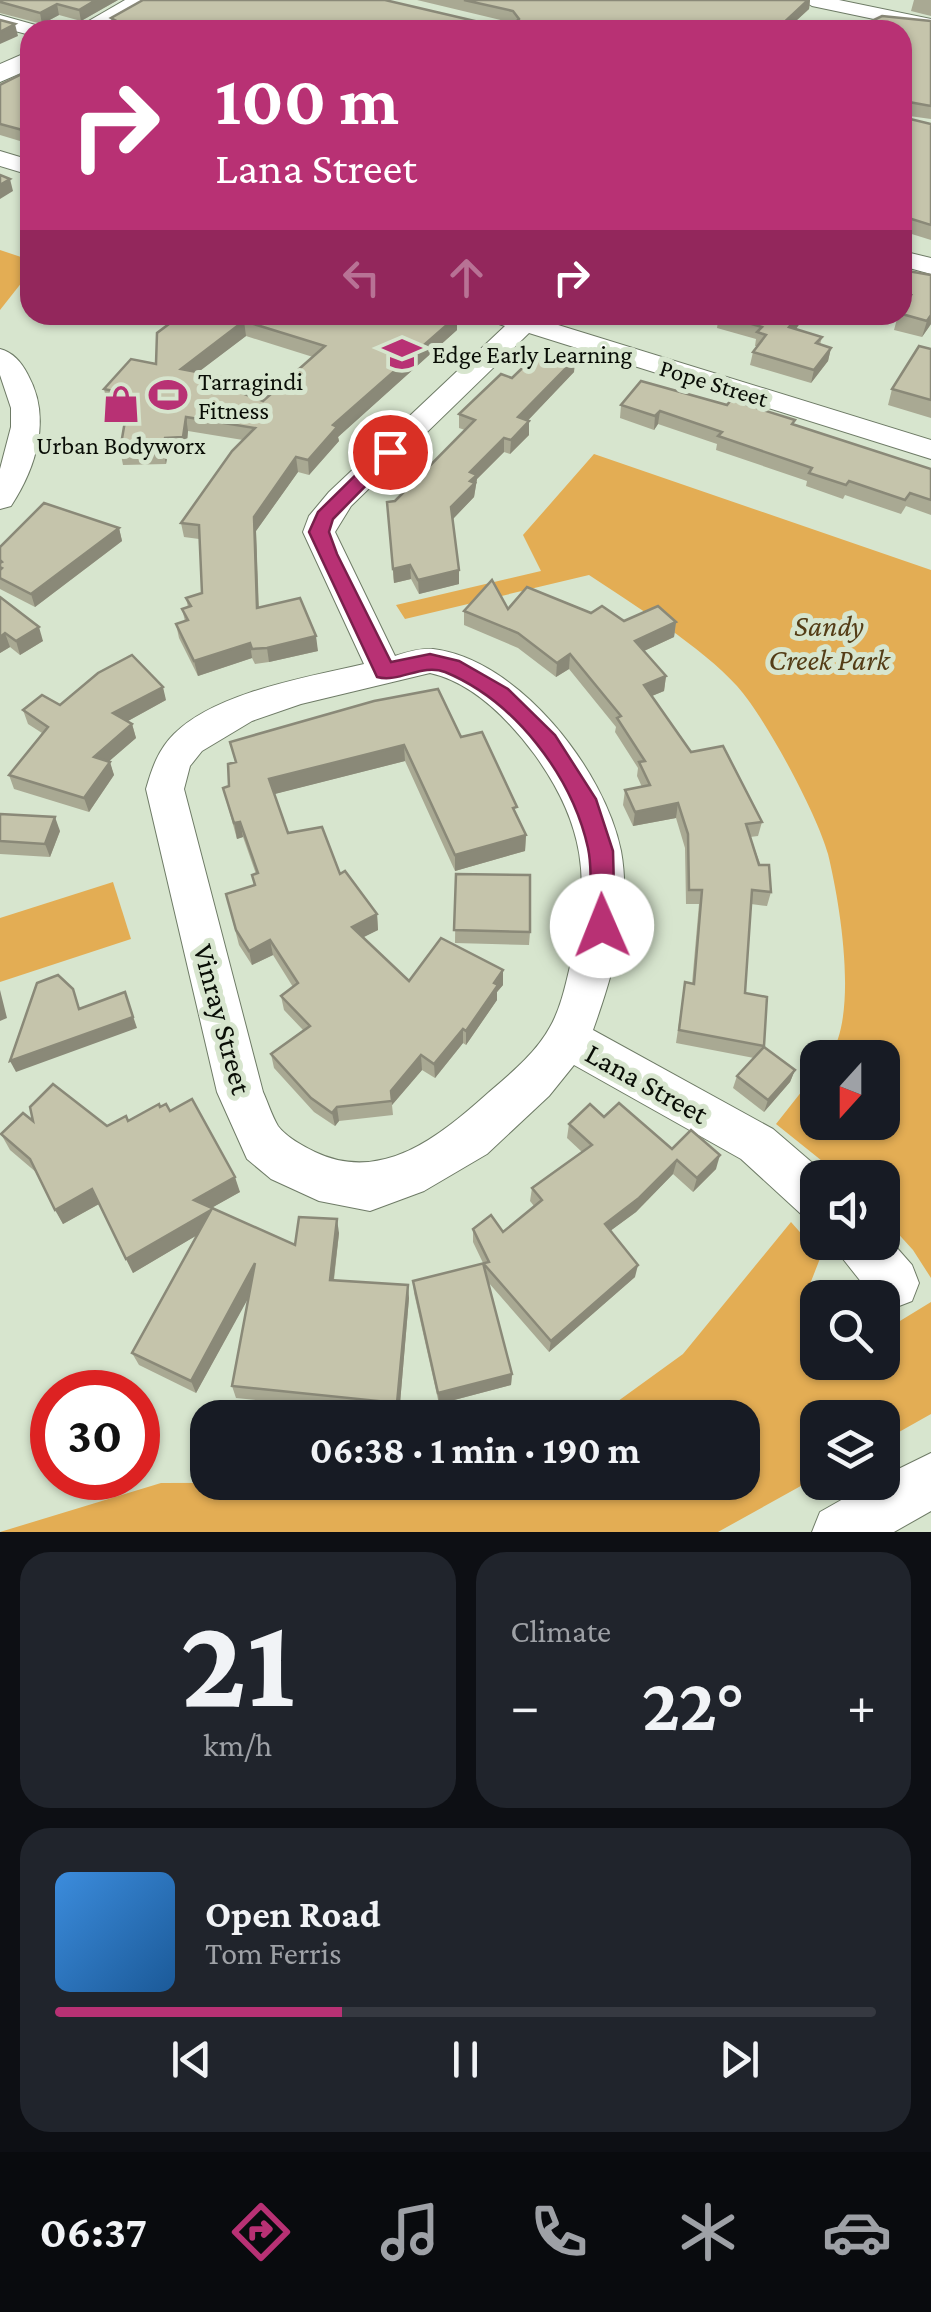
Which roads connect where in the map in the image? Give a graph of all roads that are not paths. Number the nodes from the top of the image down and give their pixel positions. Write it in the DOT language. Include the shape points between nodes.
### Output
graph roads {
  1 [pos="144,0"];
  2 [pos="812,0"];
  3 [pos="854,4"];
  4 [pos="105,20"];
  5 [pos="931,25"];
  6 [pos="511,325"];
  7 [pos="540,325"];
  8 [pos="0,358"];
  9 [pos="931,450"];
  10 [pos="0,499"];
  11 [pos="385,671"];
  12 [pos="568,1039"];
  13 [pos="800,1182"];
  14 [pos="875,1260"];
  15 [pos="891,1280"];
  16 [pos="931,1480"];
  17 [pos="840,1532"];
  1 -- 4 [label="main road"];
  2 -- 3 [label="street"];
  3 -- 5 [label="street"];
  6 -- 11 [label="street" via="324,516 319,532 327,554"];
  7 -- 9 [label="street, Pope Street"];
  8 -- 10 [label="street" via="23,396 26,435 15,476"];
  11 -- 12 [label="street, Lana Street" via="430,661 500,694 547,741 585,799 601,851 602,926"];
  11 -- 12 [label="street, Vinray Street" via="247,707 211,725 175,757 165,789 240,1092 263,1144 319,1178 370,1188 424,1169 471,1140"];
  12 -- 13 [label="street, Lana Street" via="758,1144"];
  14 -- 15 [label="street"];
  16 -- 17 [label="street"];
}
